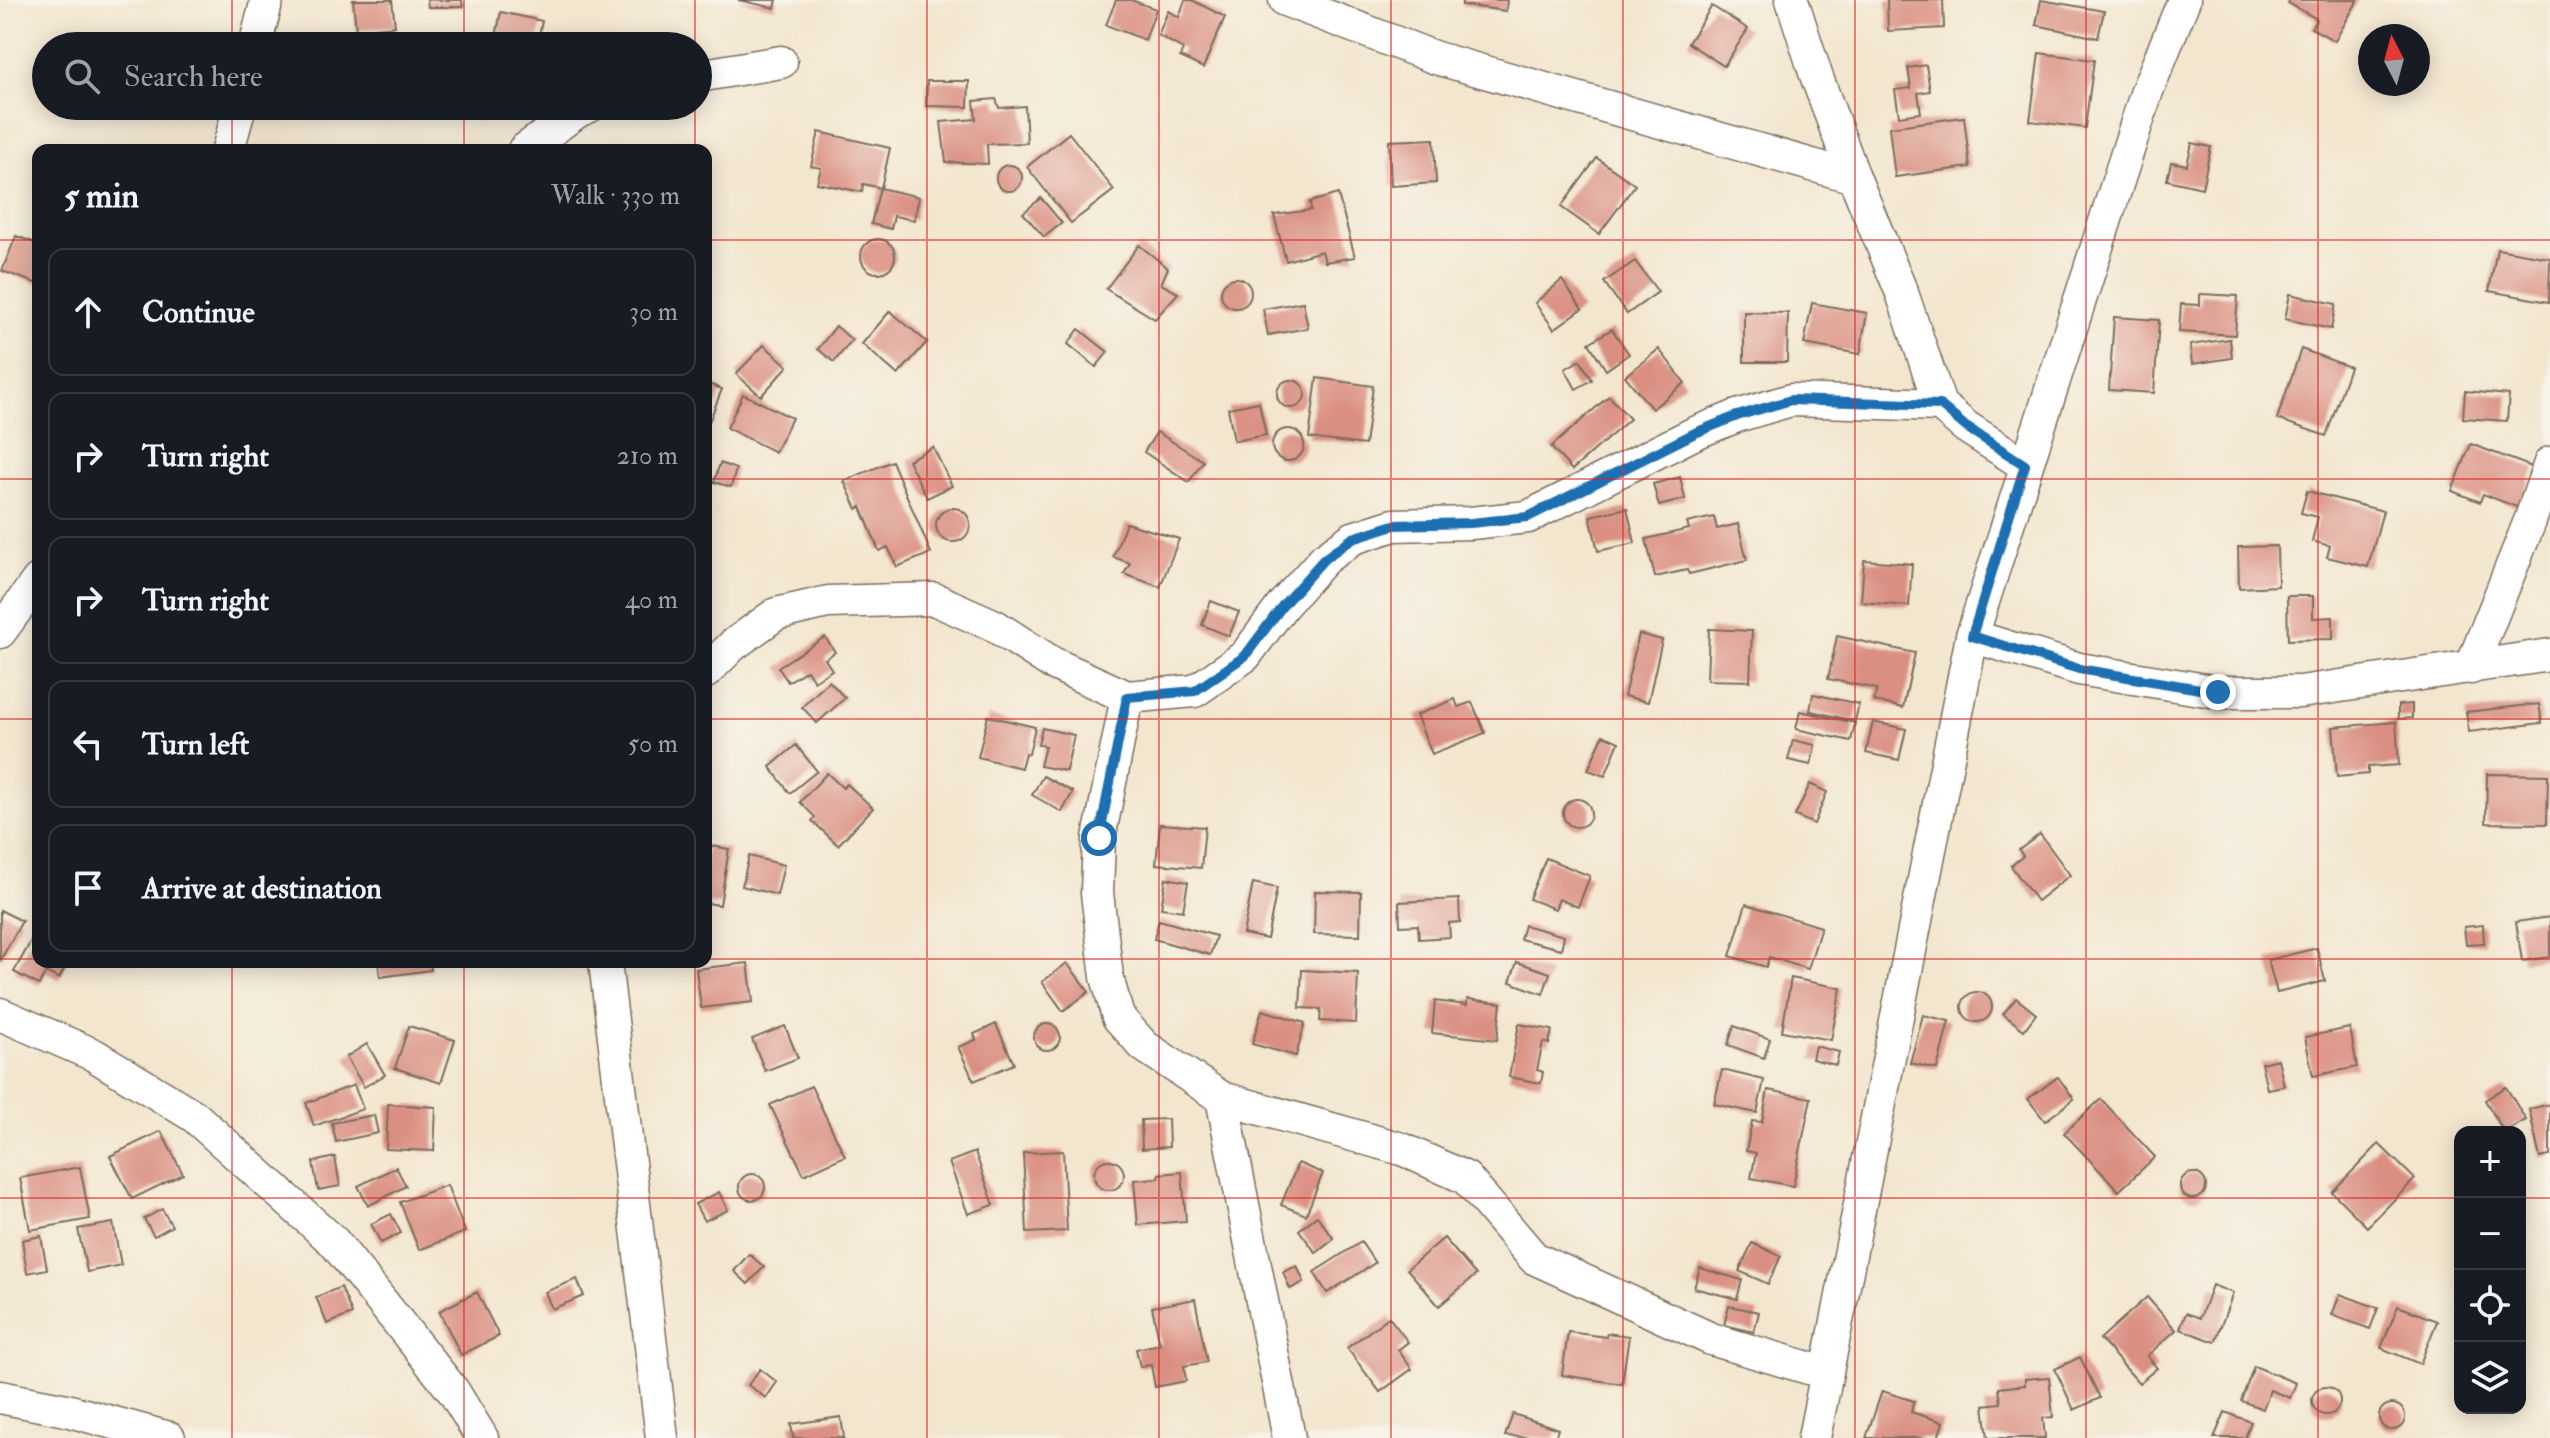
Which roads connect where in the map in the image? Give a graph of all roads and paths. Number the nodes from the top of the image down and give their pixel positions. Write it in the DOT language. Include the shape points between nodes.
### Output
graph roads {
  1 [pos="267,0"];
  2 [pos="1285,0"];
  3 [pos="1792,0"];
  4 [pos="2184,0"];
  5 [pos="259,32"];
  6 [pos="781,62"];
  7 [pos="712,74"];
  8 [pos="236,120"];
  9 [pos="566,120"];
  10 [pos="230,144"];
  11 [pos="532,144"];
  12 [pos="1854,177"];
  13 [pos="1940,405"];
  14 [pos="2550,463"];
  15 [pos="2025,465"];
  16 [pos="32,588"];
  17 [pos="0,632"];
  18 [pos="1972,636"];
  19 [pos="2550,655"];
  20 [pos="712,666"];
  21 [pos="2471,668"];
  22 [pos="1127,697"];
  23 [pos="606,968"];
  24 [pos="0,1014"];
  25 [pos="1222,1098"];
  26 [pos="1825,1373"];
  27 [pos="0,1397"];
  28 [pos="169,1438"];
  29 [pos="482,1438"];
  30 [pos="662,1438"];
  31 [pos="1289,1438"];
  32 [pos="1814,1438"];
  1 -- 5 [label="street"];
  2 -- 12 [label="street" via="1436,58"];
  3 -- 12 [label="street"];
  4 -- 15 [label="street" via="2147,91"];
  6 -- 7 [label="street"];
  8 -- 10 [label="street"];
  9 -- 11 [label="street"];
  12 -- 13 [label="street"];
  13 -- 15 [label="street"];
  13 -- 22 [label="street" via="1791,400 1695,433 1528,517 1394,525 1353,538 1324,559 1245,656 1195,691"];
  14 -- 21 [label="street"];
  15 -- 18 [label="street"];
  16 -- 17 [label="street"];
  18 -- 21 [label="street" via="2079,669 2218,692 2300,692"];
  18 -- 26 [label="street"];
  19 -- 21 [label="street"];
  20 -- 22 [label="street" via="776,614 828,602 934,599"];
  22 -- 25 [label="street" via="1099,838 1097,893 1107,977 1118,1017 1144,1046"];
  23 -- 30 [label="street"];
  24 -- 29 [label="street" via="94,1055 194,1116 334,1242 454,1392"];
  25 -- 26 [label="street" via="1402,1149 1466,1178 1534,1258 1711,1339"];
  25 -- 31 [label="street"];
  26 -- 32 [label="street"];
  27 -- 28 [label="street"];
}
